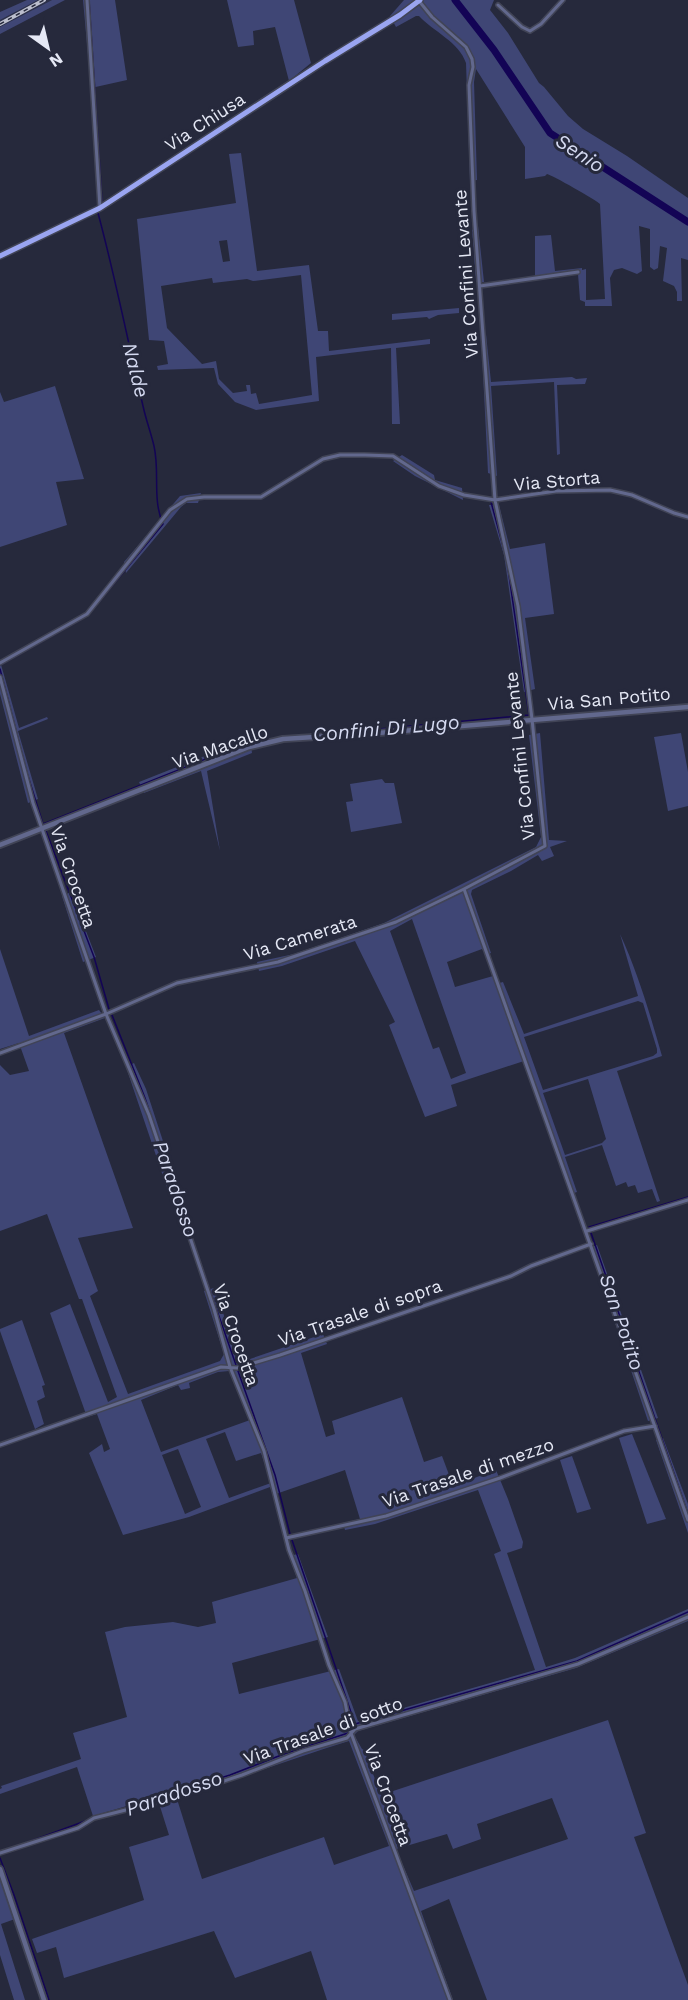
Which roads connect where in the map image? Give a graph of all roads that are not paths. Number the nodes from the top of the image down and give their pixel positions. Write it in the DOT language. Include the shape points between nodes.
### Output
graph roads {
  1 [pos="87,0"];
  2 [pos="419,0"];
  3 [pos="563,0"];
  4 [pos="498,5"];
  5 [pos="100,208"];
  6 [pos="0,256"];
  7 [pos="578,272"];
  8 [pos="480,286"];
  9 [pos="495,500"];
  10 [pos="688,517"];
  11 [pos="0,663"];
  12 [pos="0,677"];
  13 [pos="688,707"];
  14 [pos="532,719"];
  15 [pos="42,829"];
  16 [pos="0,845"];
  17 [pos="464,889"];
  18 [pos="106,1014"];
  19 [pos="0,1053"];
  20 [pos="688,1200"];
  21 [pos="587,1231"];
  22 [pos="591,1244"];
  23 [pos="230,1367"];
  24 [pos="655,1426"];
  25 [pos="0,1445"];
  26 [pos="688,1520"];
  27 [pos="286,1538"];
  28 [pos="688,1617"];
  29 [pos="351,1733"];
  30 [pos="0,1853"];
  31 [pos="0,1869"];
  32 [pos="44,2000"];
  33 [pos="450,2000"];
  1 -- 5 [label="street"];
  2 -- 5 [label="main road, Via Chiusa"];
  2 -- 8 [label="street, Via Confini Levante" via="466,47 472,59 469,85"];
  3 -- 4 [label="street" via="530,31"];
  5 -- 6 [label="main road, Via Chiusa"];
  7 -- 8 [label="street"];
  8 -- 9 [label="street, Via Confini Levante"];
  9 -- 10 [label="street, Via Storta" via="556,491 610,490"];
  9 -- 11 [label="street, Via Storta" via="450,491 393,456 365,455 322,459 261,497 187,499 171,510 87,614"];
  9 -- 14 [label="street, Via Confini Levante" via="518,606"];
  12 -- 15 [label="street, Via Crocetta"];
  13 -- 14 [label="street, Via San Potito"];
  14 -- 15 [label="street, Via Macallo" via="283,739 249,747"];
  14 -- 17 [label="street, Via Confini Levante" via="545,846"];
  15 -- 16 [label="street, Via Macallo"];
  15 -- 18 [label="street, Via Crocetta"];
  17 -- 18 [label="street, Via Camerata" via="396,922 278,962 177,983"];
  17 -- 21 [label="street"];
  18 -- 19 [label="street, Via Camerata"];
  18 -- 23 [label="street, Via Crocetta" via="149,1115"];
  20 -- 21 [label="street"];
  21 -- 22 [label="street"];
  22 -- 23 [label="street, Via Trasale di sopra" via="511,1276 280,1355"];
  22 -- 24 [label="street"];
  23 -- 25 [label="street, Via Trasale di sopra"];
  23 -- 27 [label="street, Via Crocetta" via="270,1472"];
  24 -- 26 [label="street"];
  24 -- 27 [label="street, Via Trasale di mezzo" via="624,1431 386,1516"];
  27 -- 29 [label="street, Via Crocetta" via="345,1702"];
  28 -- 29 [label="street, Via Trasale di sotto" via="578,1664"];
  29 -- 30 [label="street, Via Trasale di sotto" via="347,1738 242,1775 94,1818 78,1828"];
  29 -- 33 [label="street, Via Crocetta"];
  31 -- 32 [label="street"];
}
